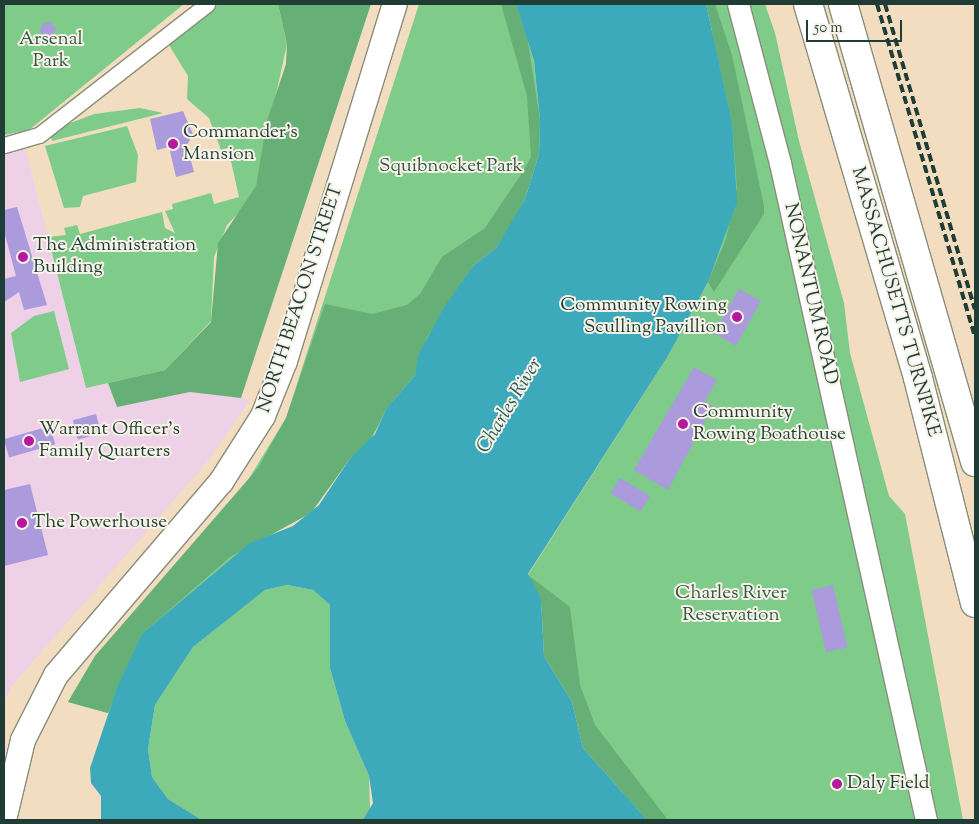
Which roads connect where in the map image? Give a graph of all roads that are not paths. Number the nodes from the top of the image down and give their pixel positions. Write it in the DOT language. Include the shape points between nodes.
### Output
graph roads {
  1 [pos="207,4"];
  2 [pos="395,4"];
  3 [pos="738,4"];
  4 [pos="808,4"];
  5 [pos="843,4"];
  6 [pos="4,145"];
  7 [pos="975,462"];
  8 [pos="975,603"];
  9 [pos="4,820"];
  10 [pos="926,820"];
  1 -- 6 [label="street" via="39,134"];
  2 -- 9 [label="main road, NORTH BEACON STREET" via="285,361 263,416 221,482 56,675 23,740"];
  3 -- 10 [label="main road, NONANTUM ROAD" via="780,163"];
  4 -- 8 [label="highway, MASSACHUSETTS TURNPIKE" via="918,378"];
  5 -- 7 [label="highway, MASSACHUSETTS TURNPIKE"];
}
